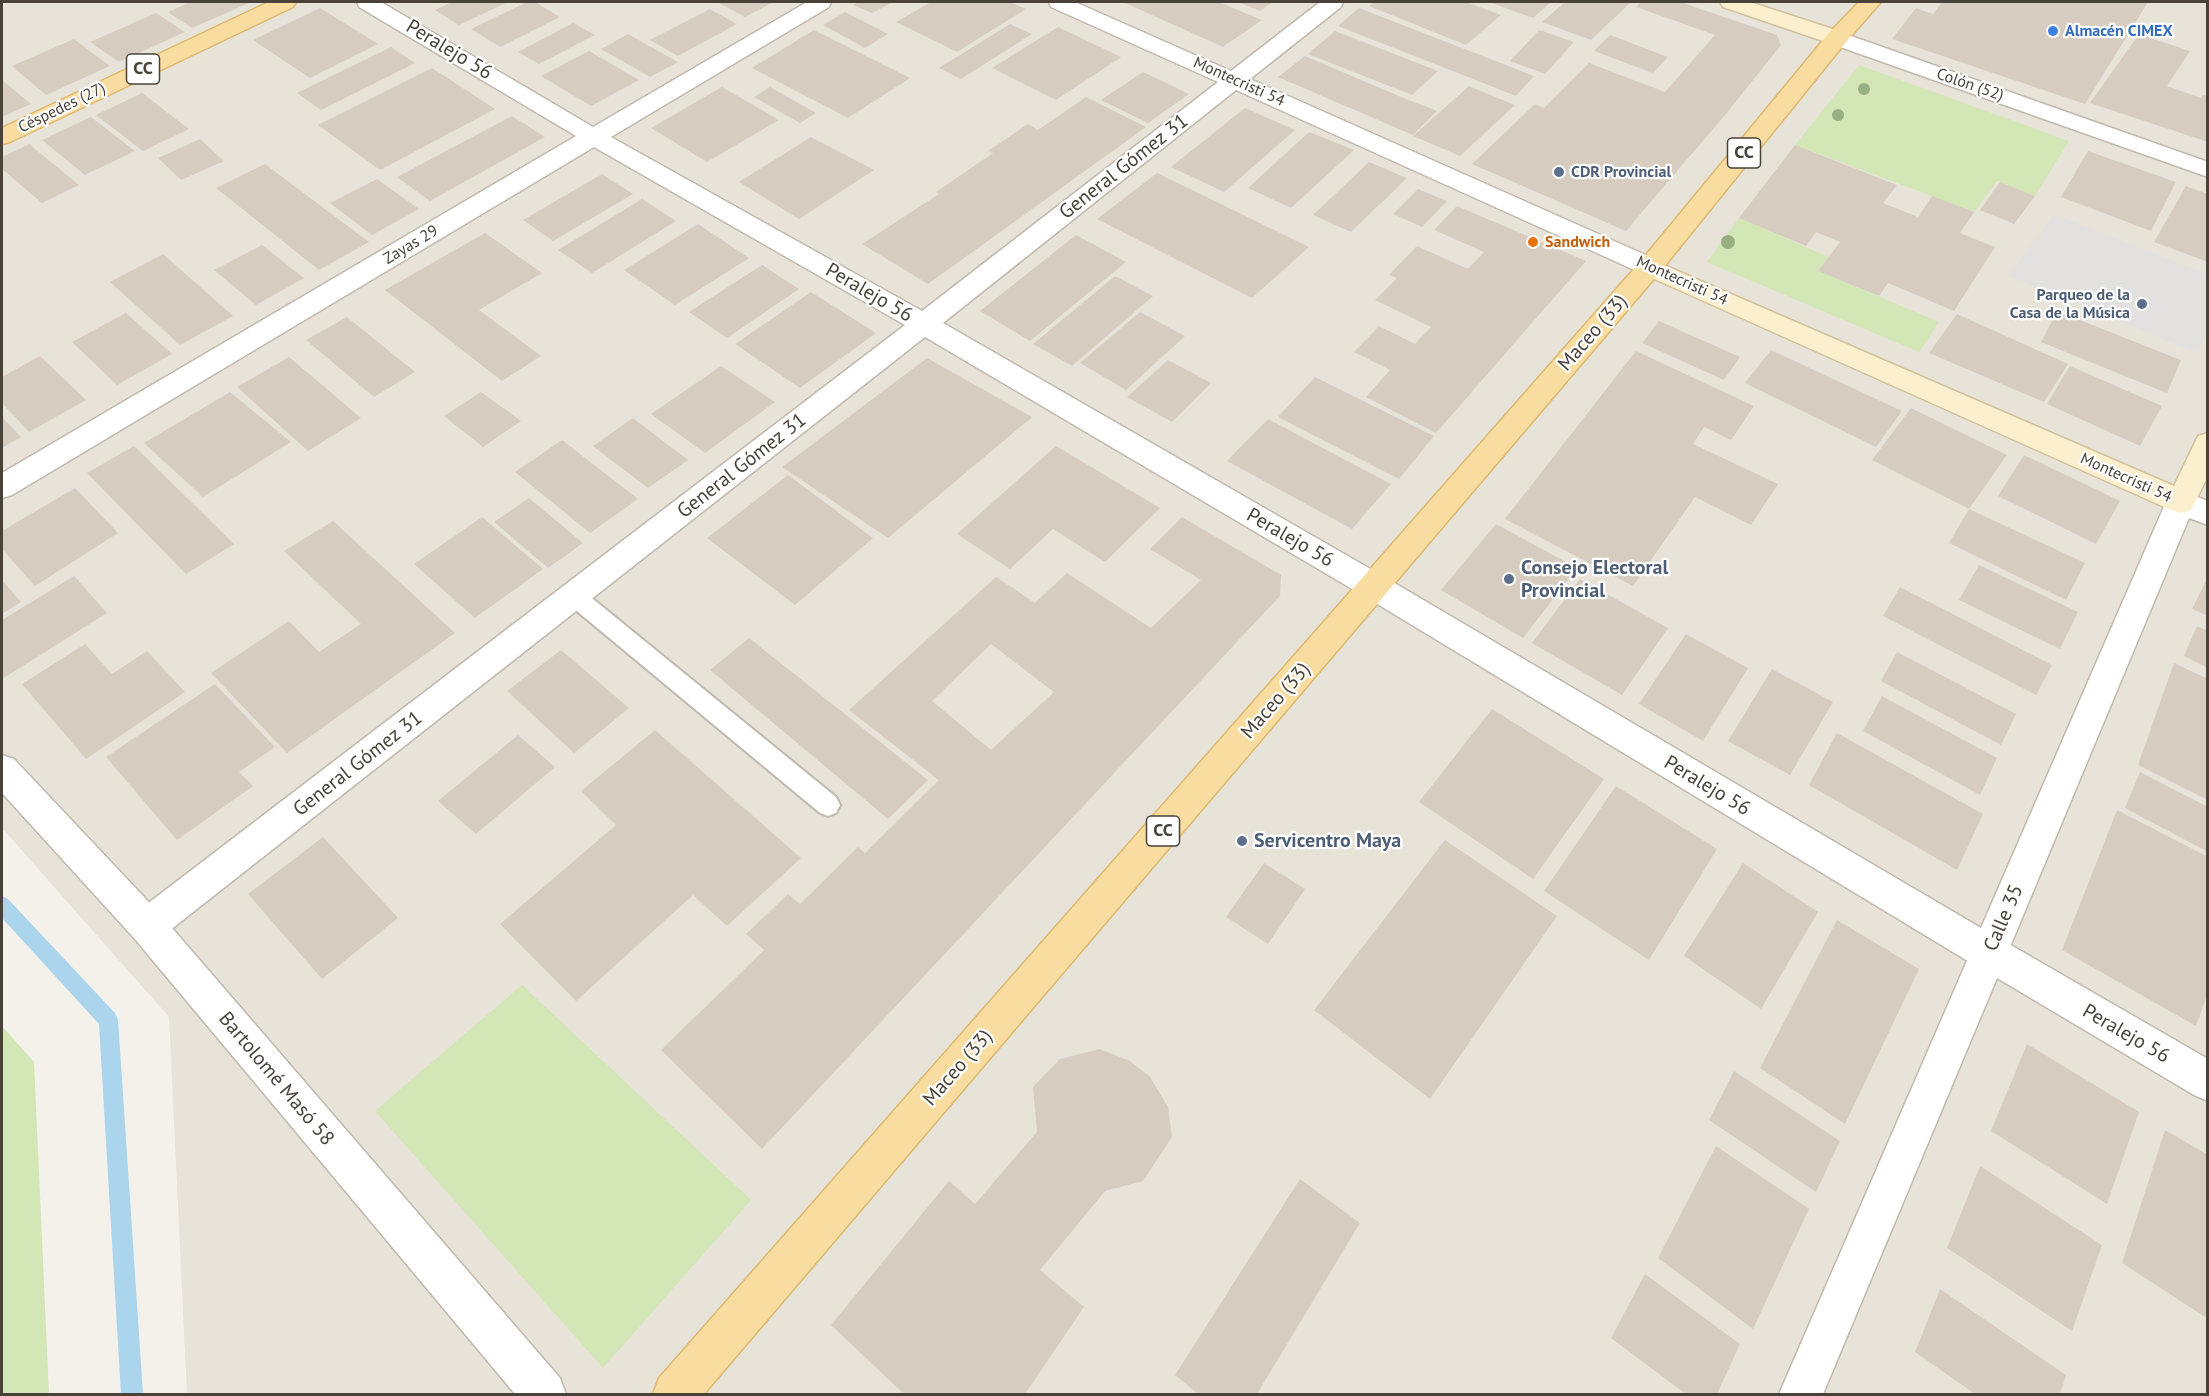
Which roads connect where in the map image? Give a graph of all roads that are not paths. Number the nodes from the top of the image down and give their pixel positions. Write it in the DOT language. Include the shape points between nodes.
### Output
graph roads {
  1 [pos="285,2"];
  2 [pos="367,2"];
  3 [pos="821,2"];
  4 [pos="1059,2"];
  5 [pos="1333,2"];
  6 [pos="1731,2"];
  7 [pos="1870,2"];
  8 [pos="1837,38"];
  9 [pos="1235,80"];
  10 [pos="2,137"];
  11 [pos="594,137"];
  12 [pos="2208,170"];
  13 [pos="1650,267"];
  14 [pos="924,324"];
  15 [pos="2208,443"];
  16 [pos="2,488"];
  17 [pos="2194,508"];
  18 [pos="1375,587"];
  19 [pos="574,596"];
  20 [pos="2,770"];
  21 [pos="828,805"];
  22 [pos="147,926"];
  23 [pos="1989,953"];
  24 [pos="2208,1082"];
  25 [pos="544,1395"];
  26 [pos="675,1395"];
  27 [pos="1802,1395"];
  1 -- 10 [label="main road, Céspedes (27) / CC"];
  2 -- 11 [label="street, Peralejo 56"];
  3 -- 11 [label="street, Zayas 29"];
  4 -- 9 [label="street, Montecristi 54"];
  5 -- 9 [label="street, General Gómez 31"];
  6 -- 8 [label="main road, Colón (52)"];
  7 -- 8 [label="main road, Maceo (33) / CC"];
  8 -- 12 [label="street, Colón (52)"];
  8 -- 13 [label="main road, Maceo (33) / CC"];
  9 -- 13 [label="street, Montecristi 54"];
  9 -- 14 [label="street, General Gómez 31"];
  11 -- 14 [label="street, Peralejo 56"];
  11 -- 16 [label="street, Zayas 29"];
  13 -- 17 [label="main road, Montecristi 54"];
  13 -- 18 [label="main road, Maceo (33) / CC"];
  14 -- 18 [label="street, Peralejo 56"];
  14 -- 19 [label="street, General Gómez 31"];
  15 -- 17 [label="main road, Calle 35"];
  17 -- 23 [label="street, Calle 35"];
  18 -- 23 [label="street, Peralejo 56"];
  18 -- 26 [label="main road, Maceo (33) / CC"];
  19 -- 21 [label="lane"];
  19 -- 22 [label="street, General Gómez 31"];
  20 -- 22 [label="street, Bartolomé Masó 58"];
  22 -- 25 [label="street, Bartolomé Masó 58"];
  23 -- 24 [label="street, Peralejo 56"];
  23 -- 27 [label="street, Calle 35"];
}
